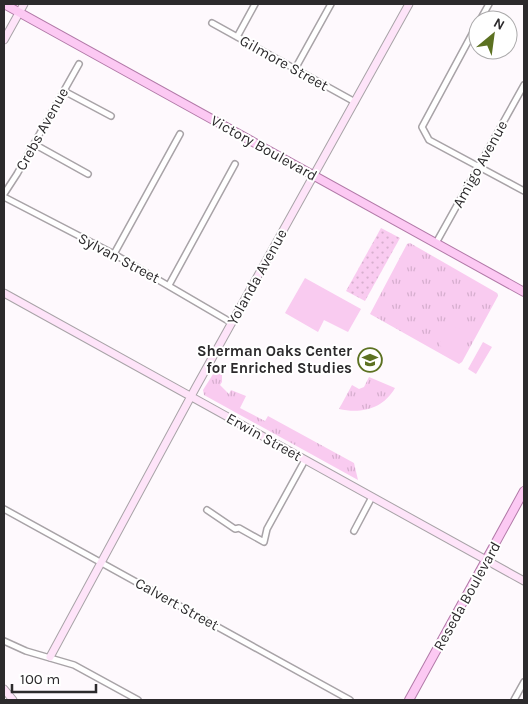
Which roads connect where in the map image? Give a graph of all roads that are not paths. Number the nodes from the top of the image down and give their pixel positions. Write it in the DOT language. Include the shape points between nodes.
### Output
graph roads {
  1 [pos="4,4"];
  2 [pos="24,4"];
  3 [pos="255,4"];
  4 [pos="331,4"];
  5 [pos="409,4"];
  6 [pos="19,12"];
  7 [pos="212,23"];
  8 [pos="236,36"];
  9 [pos="4,40"];
  10 [pos="468,42"];
  11 [pos="79,64"];
  12 [pos="295,69"];
  13 [pos="524,85"];
  14 [pos="64,91"];
  15 [pos="355,102"];
  16 [pos="111,116"];
  17 [pos="180,134"];
  18 [pos="34,144"];
  19 [pos="235,164"];
  20 [pos="479,166"];
  21 [pos="88,174"];
  22 [pos="314,176"];
  23 [pos="524,191"];
  24 [pos="4,195"];
  25 [pos="436,243"];
  26 [pos="114,254"];
  27 [pos="169,285"];
  28 [pos="524,292"];
  29 [pos="4,293"];
  30 [pos="232,323"];
  31 [pos="191,396"];
  32 [pos="305,460"];
  33 [pos="524,492"];
  34 [pos="372,497"];
  35 [pos="4,509"];
  36 [pos="207,510"];
  37 [pos="354,531"];
  38 [pos="486,560"];
  39 [pos="101,562"];
  40 [pos="524,581"];
  41 [pos="4,640"];
  42 [pos="50,657"];
  43 [pos="524,682"];
  44 [pos="4,689"];
  45 [pos="13,700"];
  46 [pos="138,700"];
  47 [pos="350,700"];
  48 [pos="409,700"];
  49 [pos="514,700"];
  1 -- 6 [label="main road, Victory Boulevard"];
  2 -- 6 [label="street"];
  3 -- 8 [label="street"];
  4 -- 12 [label="street"];
  5 -- 15 [label="street, Yolanda Avenue"];
  6 -- 9 [label="street"];
  6 -- 22 [label="main road, Victory Boulevard"];
  7 -- 8 [label="street, Gilmore Street"];
  8 -- 12 [label="street, Gilmore Street"];
  10 -- 20 [label="street" via="423,122 429,140"];
  11 -- 14 [label="street, Crebs Avenue"];
  12 -- 15 [label="street, Gilmore Street"];
  13 -- 20 [label="street, Amigo Avenue"];
  14 -- 16 [label="street"];
  14 -- 18 [label="street, Crebs Avenue"];
  15 -- 22 [label="street, Yolanda Avenue"];
  17 -- 26 [label="street"];
  18 -- 21 [label="street"];
  18 -- 24 [label="street, Crebs Avenue"];
  19 -- 27 [label="street"];
  20 -- 23 [label="street"];
  20 -- 25 [label="street, Amigo Avenue"];
  22 -- 25 [label="main road, Victory Boulevard"];
  22 -- 30 [label="street, Yolanda Avenue"];
  24 -- 26 [label="street, Sylvan Street"];
  25 -- 28 [label="main road, Victory Boulevard"];
  26 -- 27 [label="street, Sylvan Street"];
  27 -- 30 [label="street, Sylvan Street"];
  29 -- 31 [label="street, Erwin Street"];
  30 -- 31 [label="street, Yolanda Avenue"];
  31 -- 32 [label="street, Erwin Street"];
  31 -- 39 [label="street, Yolanda Avenue"];
  32 -- 34 [label="street, Erwin Street"];
  32 -- 36 [label="street" via="267,529 264,542"];
  33 -- 38 [label="main road, Reseda Boulevard"];
  34 -- 37 [label="street"];
  34 -- 38 [label="street, Erwin Street"];
  35 -- 39 [label="street, Calvert Street"];
  38 -- 40 [label="street, Erwin Street"];
  38 -- 48 [label="main road, Reseda Boulevard"];
  39 -- 42 [label="street, Yolanda Avenue"];
  39 -- 47 [label="street, Calvert Street"];
  41 -- 42 [label="street" via="26,651"];
  42 -- 46 [label="street" via="74,665"];
  43 -- 49 [label="street"];
  44 -- 45 [label="street"];
}
